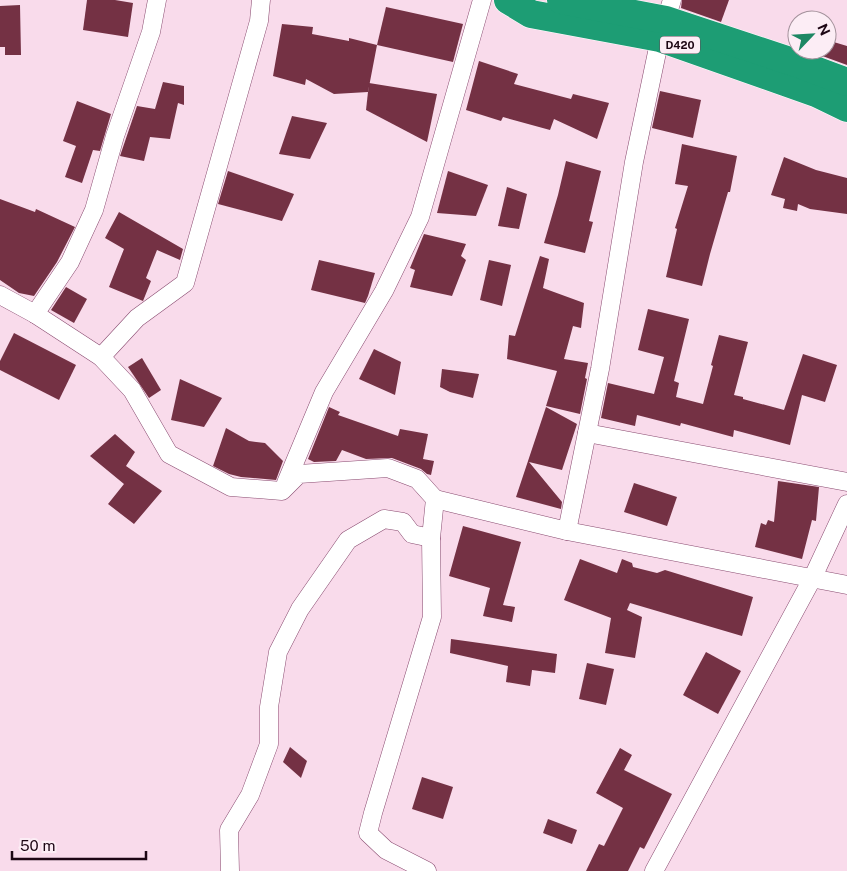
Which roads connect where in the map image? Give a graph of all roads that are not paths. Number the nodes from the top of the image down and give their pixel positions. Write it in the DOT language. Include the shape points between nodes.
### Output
graph roads {
  1 [pos="157,0"];
  2 [pos="261,0"];
  3 [pos="482,0"];
  4 [pos="508,0"];
  5 [pos="561,0"];
  6 [pos="530,7"];
  7 [pos="666,19"];
  8 [pos="847,82"];
  9 [pos="847,108"];
  10 [pos="0,295"];
  11 [pos="35,314"];
  12 [pos="100,357"];
  13 [pos="587,433"];
  14 [pos="847,482"];
  15 [pos="282,491"];
  16 [pos="435,500"];
  17 [pos="847,504"];
  18 [pos="567,531"];
  19 [pos="431,538"];
  20 [pos="812,579"];
  21 [pos="847,585"];
  22 [pos="230,871"];
  23 [pos="427,871"];
  24 [pos="654,871"];
  1 -- 11 [label="street" via="151,32 115,136 94,210 70,262"];
  2 -- 12 [label="street" via="259,21 185,283 137,318"];
  3 -- 15 [label="street" via="420,217 384,291 324,392"];
  4 -- 6 [label="highway, D420"];
  5 -- 7 [label="highway, D420"];
  6 -- 7 [label="highway, D420"];
  7 -- 8 [label="highway, D420"];
  7 -- 9 [label="highway, D420"];
  7 -- 13 [label="street" via="634,162"];
  10 -- 11 [label="street"];
  11 -- 12 [label="street"];
  12 -- 15 [label="street" via="132,390 169,454 231,487"];
  13 -- 14 [label="street"];
  13 -- 18 [label="street"];
  15 -- 16 [label="street" via="299,474 388,468 417,479"];
  16 -- 18 [label="street"];
  16 -- 19 [label="street"];
  17 -- 20 [label="street"];
  18 -- 20 [label="street"];
  19 -- 22 [label="street" via="412,534 403,522 384,519 348,540 300,609 278,652 269,707 269,744 250,795 230,830"];
  19 -- 23 [label="street" via="432,617 368,833 386,850"];
  20 -- 21 [label="street"];
  20 -- 24 [label="street"];
}
